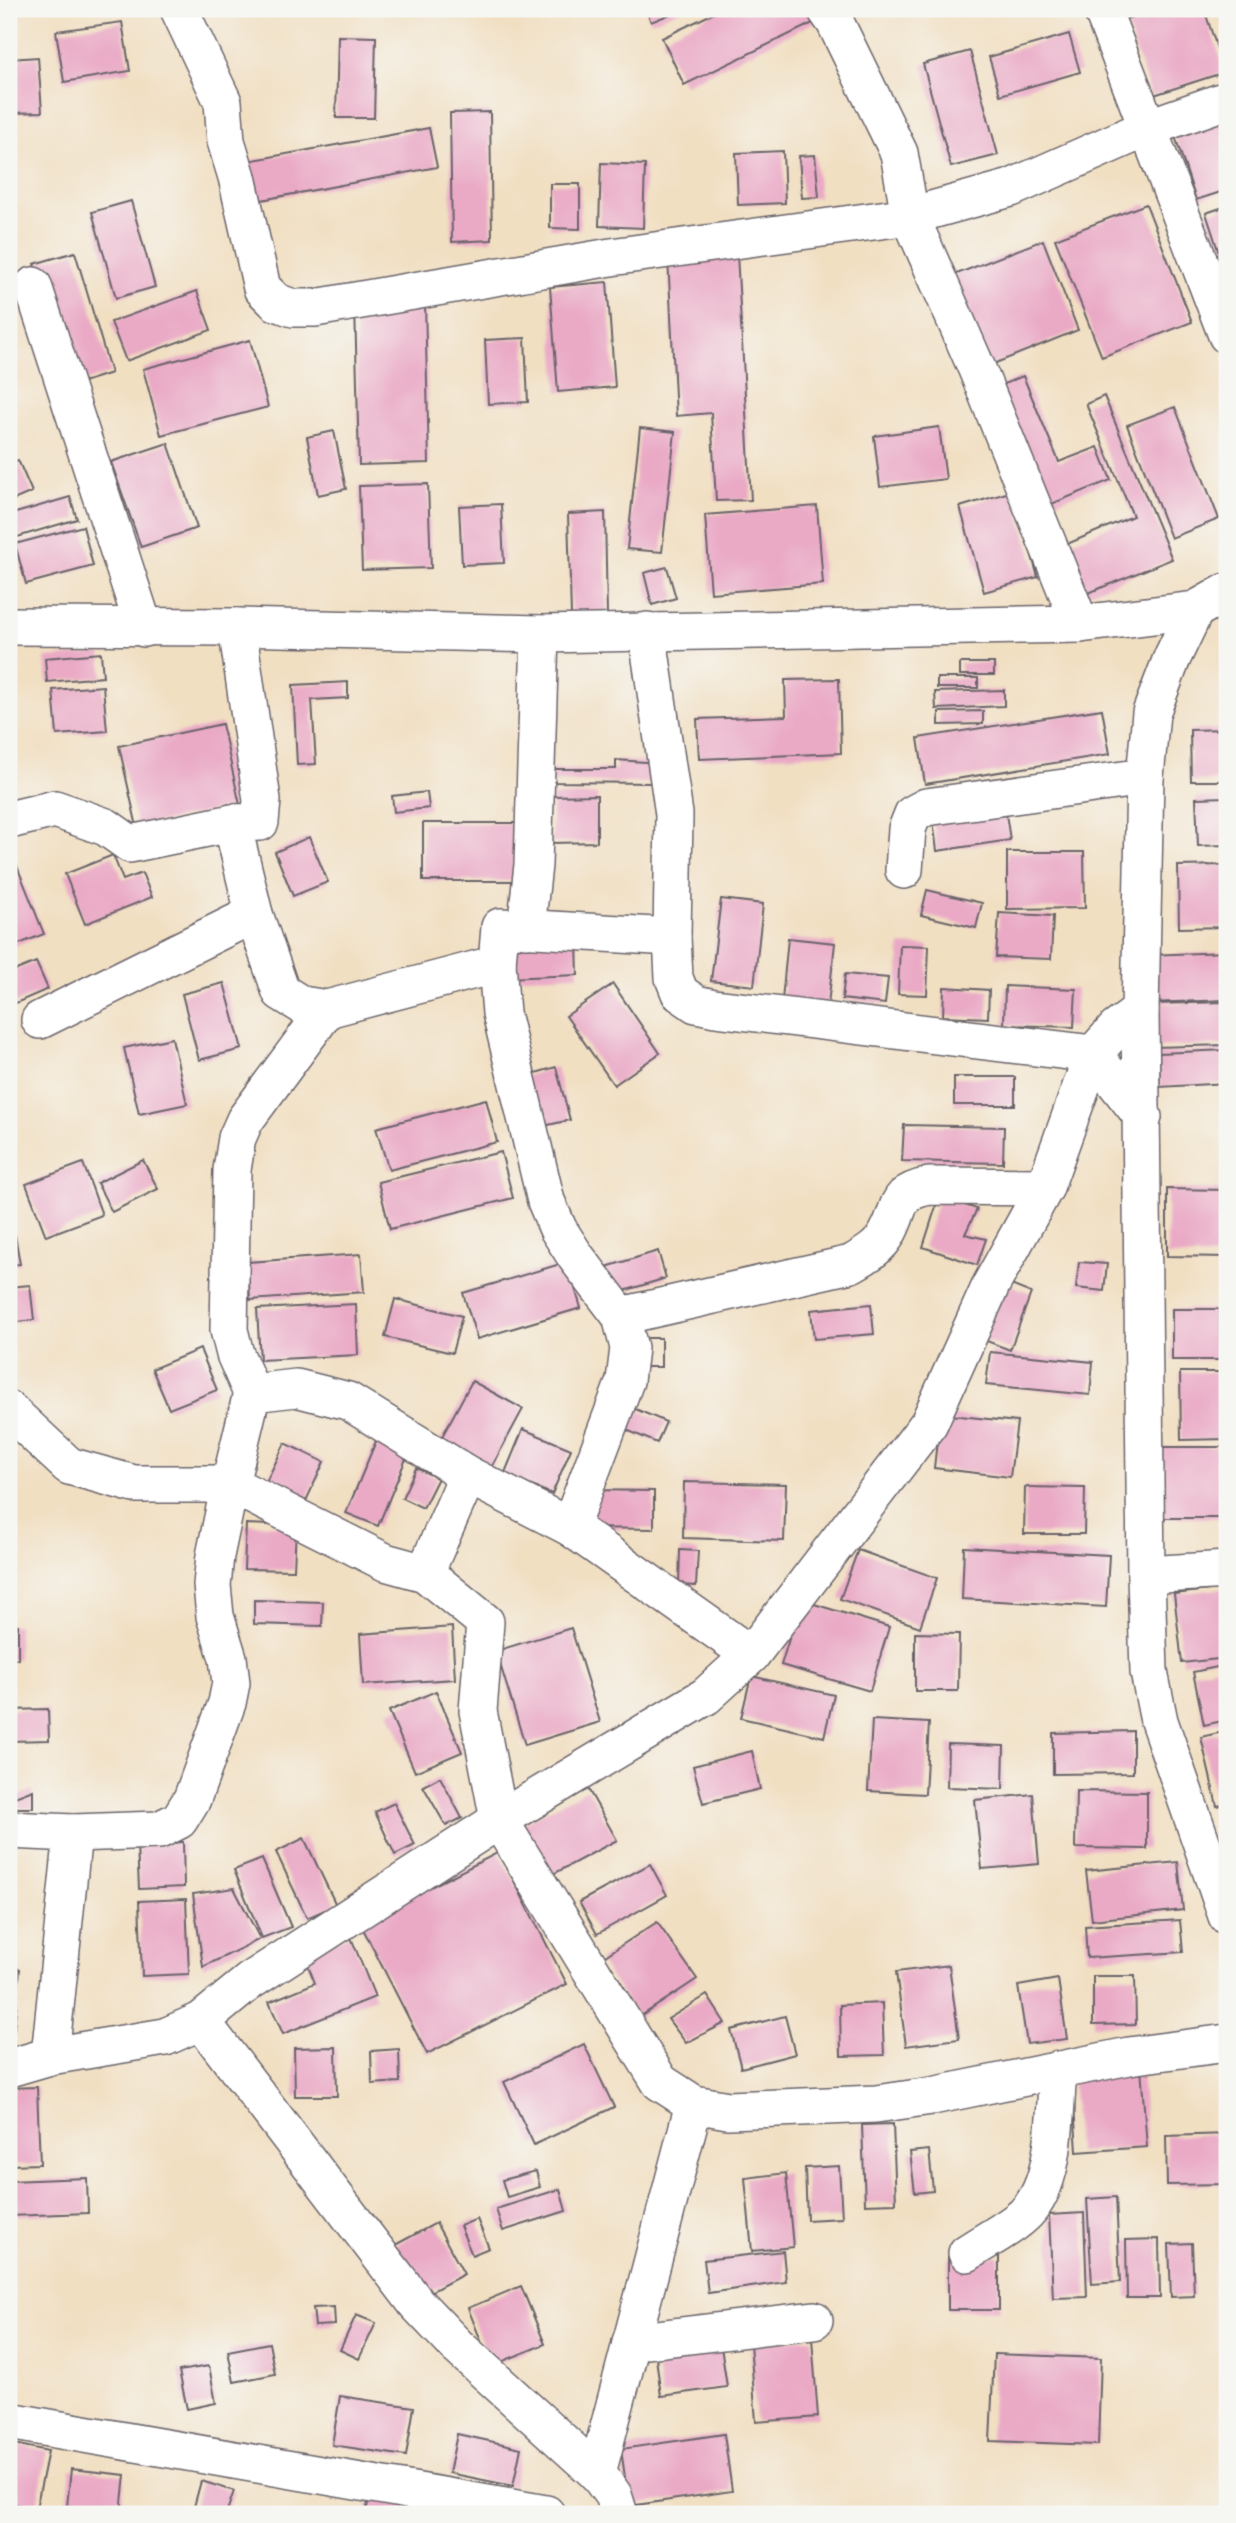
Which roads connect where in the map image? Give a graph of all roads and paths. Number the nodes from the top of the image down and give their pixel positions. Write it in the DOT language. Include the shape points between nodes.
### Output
graph roads {
  1 [pos="180,9"];
  2 [pos="826,9"];
  3 [pos="1102,9"];
  4 [pos="1227,100"];
  5 [pos="1147,128"];
  6 [pos="910,216"];
  7 [pos="33,286"];
  8 [pos="1227,335"];
  9 [pos="1227,592"];
  10 [pos="1195,610"];
  11 [pos="1080,624"];
  12 [pos="9,626"];
  13 [pos="237,627"];
  14 [pos="144,628"];
  15 [pos="647,631"];
  16 [pos="540,634"];
  17 [pos="1145,777"];
  18 [pos="9,820"];
  19 [pos="232,824"];
  20 [pos="904,870"];
  21 [pos="254,914"];
  22 [pos="526,929"];
  23 [pos="672,937"];
  24 [pos="497,964"];
  25 [pos="327,1009"];
  26 [pos="1140,1011"];
  27 [pos="40,1020"];
  28 [pos="1093,1054"];
  29 [pos="1143,1117"];
  30 [pos="1045,1187"];
  31 [pos="621,1315"];
  32 [pos="252,1393"];
  33 [pos="9,1410"];
  34 [pos="468,1475"];
  35 [pos="230,1485"];
  36 [pos="570,1527"];
  37 [pos="1227,1570"];
  38 [pos="425,1573"];
  39 [pos="1146,1575"];
  40 [pos="751,1656"];
  41 [pos="499,1820"];
  42 [pos="9,1830"];
  43 [pos="73,1833"];
  44 [pos="1227,1916"];
  45 [pos="201,2021"];
  46 [pos="1227,2043"];
  47 [pos="50,2056"];
  48 [pos="9,2068"];
  49 [pos="1058,2070"];
  50 [pos="694,2104"];
  51 [pos="967,2253"];
  52 [pos="814,2320"];
  53 [pos="631,2342"];
  54 [pos="9,2421"];
  55 [pos="597,2473"];
  56 [pos="546,2514"];
  57 [pos="619,2514"];
  1 -- 6 [label="street" via="223,102 226,141 262,288 276,302 293,308 316,308 611,257"];
  2 -- 6 [label="street" via="899,153"];
  3 -- 5 [label="street"];
  4 -- 5 [label="street"];
  5 -- 6 [label="street" via="1011,188"];
  5 -- 8 [label="street"];
  6 -- 11 [label="street"];
  7 -- 14 [label="street"];
  9 -- 10 [label="street"];
  10 -- 11 [label="street"];
  10 -- 17 [label="street" via="1151,713"];
  11 -- 15 [label="street"];
  12 -- 14 [label="street"];
  13 -- 14 [label="street"];
  13 -- 16 [label="street"];
  13 -- 19 [label="street" via="262,800 260,822"];
  15 -- 16 [label="street"];
  15 -- 23 [label="street" via="674,814"];
  16 -- 22 [label="street" via="533,865"];
  17 -- 20 [label="street" via="926,807 910,821"];
  17 -- 26 [label="street"];
  18 -- 19 [label="street" via="55,809 106,827 130,844"];
  19 -- 21 [label="street"];
  21 -- 25 [label="street" via="281,992 302,1005"];
  21 -- 27 [label="street"];
  22 -- 23 [label="street"];
  22 -- 24 [label="street" via="500,926"];
  23 -- 28 [label="street" via="674,978 680,993 696,1004"];
  24 -- 25 [label="street"];
  24 -- 31 [label="street" via="501,1013 545,1200 558,1229"];
  25 -- 32 [label="street" via="245,1120 237,1138 232,1170 229,1329"];
  26 -- 28 [label="street"];
  26 -- 29 [label="street"];
  28 -- 29 [label="street"];
  28 -- 30 [label="street"];
  29 -- 39 [label="street"];
  30 -- 31 [label="street" via="929,1186 911,1190 900,1200 888,1234 851,1264"];
  30 -- 40 [label="street" via="992,1283 929,1423"];
  31 -- 36 [label="street" via="629,1348 625,1381"];
  32 -- 34 [label="street" via="296,1388 348,1401"];
  32 -- 35 [label="street"];
  33 -- 35 [label="street" via="69,1465 134,1484"];
  34 -- 36 [label="street"];
  34 -- 38 [label="street"];
  35 -- 38 [label="street" via="384,1562"];
  35 -- 43 [label="street" via="212,1585 231,1683 192,1799 178,1820 159,1830"];
  36 -- 40 [label="street"];
  37 -- 39 [label="street"];
  38 -- 41 [label="street" via="485,1622 478,1711"];
  39 -- 44 [label="street" via="1149,1672 1159,1721"];
  40 -- 41 [label="street" via="706,1696"];
  41 -- 45 [label="street" via="250,1981"];
  41 -- 50 [label="street" via="660,2082"];
  42 -- 43 [label="street"];
  43 -- 47 [label="street"];
  45 -- 47 [label="street" via="165,2038"];
  45 -- 55 [label="street" via="417,2304"];
  46 -- 49 [label="street"];
  47 -- 48 [label="street"];
  49 -- 50 [label="street" via="876,2104 728,2110"];
  49 -- 51 [label="street" via="1049,2166 1039,2193 1026,2213"];
  50 -- 53 [label="street"];
  52 -- 53 [label="street"];
  53 -- 55 [label="street"];
  54 -- 56 [label="street"];
  55 -- 57 [label="street" via="613,2495"];
}
